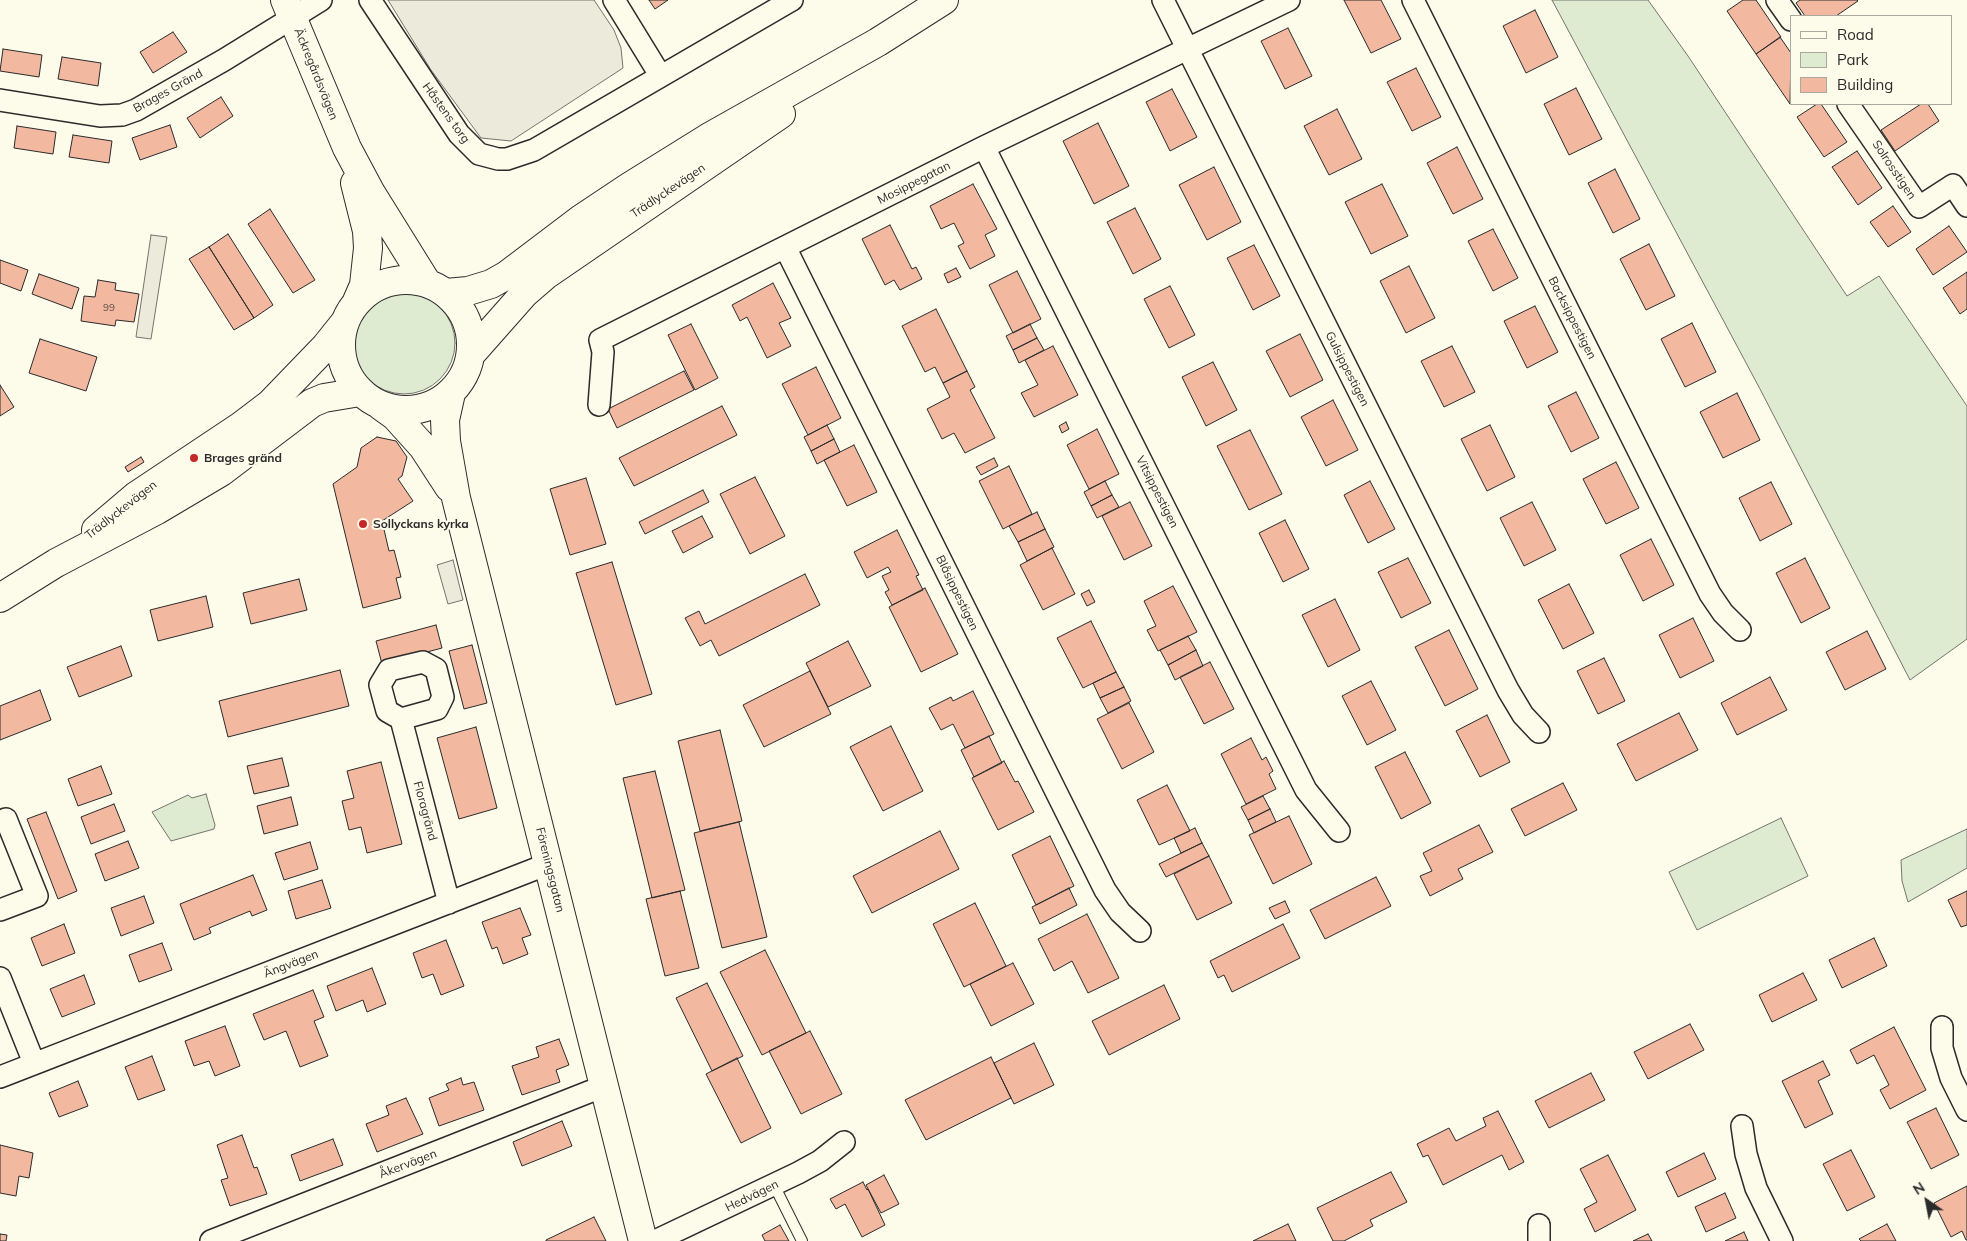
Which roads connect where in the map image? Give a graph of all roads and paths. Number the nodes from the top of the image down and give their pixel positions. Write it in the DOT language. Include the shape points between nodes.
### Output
graph roads {
  1 [pos="321,0"];
  2 [pos="370,0"];
  3 [pos="614,0"];
  4 [pos="792,0"];
  5 [pos="944,0"];
  6 [pos="1162,0"];
  7 [pos="1289,0"];
  8 [pos="1413,0"];
  9 [pos="1777,0"];
  10 [pos="289,9"];
  11 [pos="1790,19"];
  12 [pos="878,42"];
  13 [pos="1186,50"];
  14 [pos="660,75"];
  15 [pos="0,100"];
  16 [pos="1849,105"];
  17 [pos="984,147"];
  18 [pos="347,148"];
  19 [pos="1967,206"];
  20 [pos="785,248"];
  21 [pos="437,288"];
  22 [pos="351,312"];
  23 [pos="471,354"];
  24 [pos="450,393"];
  25 [pos="370,398"];
  26 [pos="599,405"];
  27 [pos="456,498"];
  28 [pos="56,563"];
  29 [pos="0,598"];
  30 [pos="1740,630"];
  31 [pos="401,719"];
  32 [pos="1539,732"];
  33 [pos="1339,831"];
  34 [pos="6,832"];
  35 [pos="548,864"];
  36 [pos="449,903"];
  37 [pos="0,910"];
  38 [pos="1140,931"];
  39 [pos="0,978"];
  40 [pos="1942,1027"];
  41 [pos="34,1063"];
  42 [pos="0,1078"];
  43 [pos="604,1086"];
  44 [pos="1967,1110"];
  45 [pos="1742,1126"];
  46 [pos="844,1142"];
  47 [pos="774,1185"];
  48 [pos="211,1241"];
  49 [pos="643,1241"];
  50 [pos="655,1241"];
  51 [pos="802,1241"];
  52 [pos="1782,1241"];
  1 -- 10 [label="street"];
  2 -- 14 [label="street, Håstens torg" via="459,134 479,154 488,158 507,160 534,150"];
  3 -- 14 [label="street"];
  4 -- 14 [label="street, Håstens torg"];
  5 -- 12 [label="street, Trädlyckevägen"];
  6 -- 13 [label="street, Gulsippestigen"];
  7 -- 13 [label="street, Mosippegatan"];
  8 -- 30 [label="street, Backsippestigen" via="1710,594"];
  9 -- 11 [label="street"];
  10 -- 15 [label="street, Brages Gränd" via="136,110 100,116"];
  10 -- 18 [label="street, Äckregårdsvägen"];
  12 -- 21 [label="street, Trädlyckevägen" via="710,136 630,186 507,275 485,286"];
  12 -- 23 [label="street, Trädlyckevägen" via="788,109 546,274"];
  13 -- 17 [label="street, Mosippegatan"];
  13 -- 32 [label="street, Gulsippestigen" via="1508,690 1523,715"];
  16 -- 19 [label="street, Solrosstigen" via="1919,207 1953,185"];
  17 -- 20 [label="street, Mosippegatan"];
  17 -- 33 [label="street, Vitsippestigen" via="1306,790"];
  18 -- 21 [label="street, Äckregårdsvägen" via="371,194"];
  18 -- 22 [label="street, Äckregårdsvägen" via="368,239 364,285"];
  20 -- 26 [label="street, Mosippegatan" via="600,340"];
  20 -- 38 [label="street, Blåsippestigen" via="1105,890 1120,912"];
  21 -- 22 [label="street" via="397,280 382,284"];
  21 -- 23 [label="street" via="455,301 467,320"];
  22 -- 25 [label="street" via="340,343 342,359 347,374"];
  22 -- 28 [label="street, Trädlyckevägen" via="326,347 270,404 136,496"];
  23 -- 24 [label="street" via="464,375"];
  24 -- 25 [label="street" via="440,401 417,410 404,411"];
  24 -- 27 [label="street, Föreningsgatan" via="445,420 446,441"];
  25 -- 27 [label="street, Föreningsgatan" via="395,416 423,447"];
  25 -- 28 [label="street, Trädlyckevägen" via="330,396 312,403 221,472 158,510"];
  27 -- 35 [label="street, Föreningsgatan"];
  28 -- 29 [label="street, Trädlyckevägen"];
  31 -- 36 [label="street, Floragränd"];
  34 -- 37 [label="street" via="37,896"];
  35 -- 36 [label="street, Ängvägen"];
  35 -- 43 [label="street, Föreningsgatan"];
  36 -- 41 [label="street, Ängvägen"];
  39 -- 41 [label="street"];
  40 -- 44 [label="street" via="1944,1055"];
  41 -- 42 [label="street, Ängvägen"];
  43 -- 48 [label="street, Åkervägen"];
  43 -- 49 [label="street, Föreningsgatan"];
  45 -- 52 [label="street" via="1756,1188"];
  46 -- 47 [label="street, Hedvägen" via="820,1161"];
  47 -- 50 [label="street, Hedvägen"];
  47 -- 51 [label="lane"];
}
